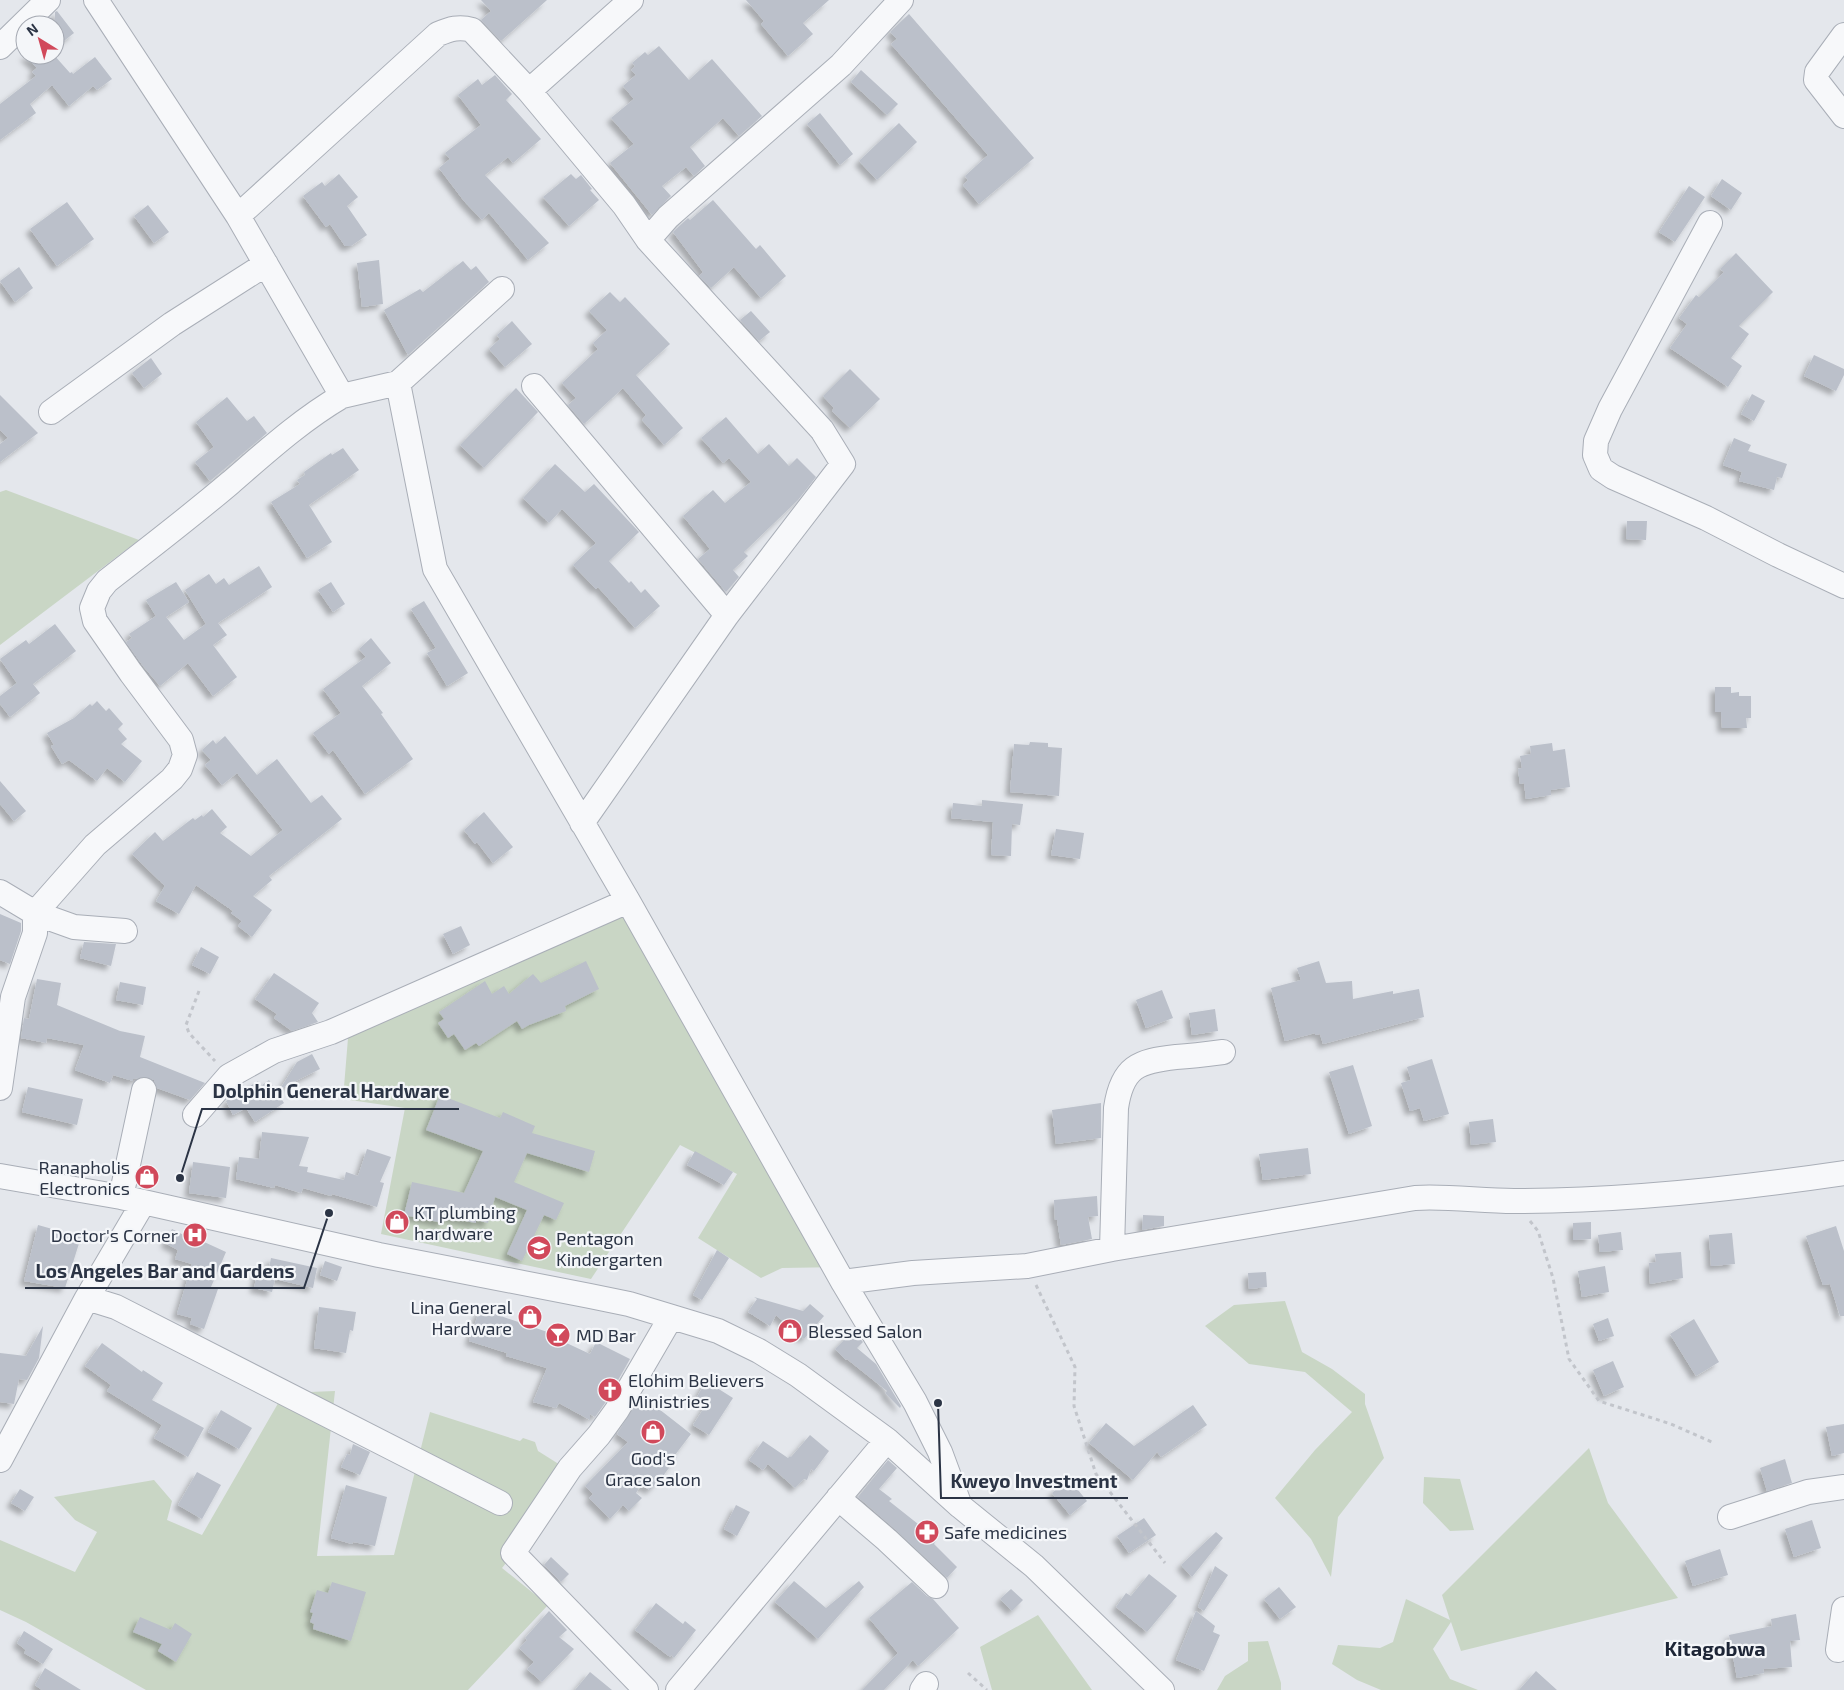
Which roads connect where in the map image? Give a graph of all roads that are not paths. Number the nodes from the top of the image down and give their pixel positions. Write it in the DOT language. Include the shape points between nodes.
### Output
graph roads {
  1 [pos="48,0"];
  2 [pos="96,0"];
  3 [pos="631,0"];
  4 [pos="901,0"];
  5 [pos="1844,35"];
  6 [pos="0,48"];
  7 [pos="528,92"];
  8 [pos="1844,116"];
  9 [pos="238,216"];
  10 [pos="1710,223"];
  11 [pos="648,240"];
  12 [pos="266,264"];
  13 [pos="502,289"];
  14 [pos="398,383"];
  15 [pos="534,386"];
  16 [pos="342,396"];
  17 [pos="52,412"];
  18 [pos="1844,586"];
  19 [pos="727,614"];
  20 [pos="582,823"];
  21 [pos="0,892"];
  22 [pos="628,901"];
  23 [pos="35,913"];
  24 [pos="125,931"];
  25 [pos="1223,1052"];
  26 [pos="0,1088"];
  27 [pos="144,1090"];
  28 [pos="195,1115"];
  29 [pos="1844,1173"];
  30 [pos="0,1176"];
  31 [pos="132,1200"];
  32 [pos="1112,1249"];
  33 [pos="844,1282"];
  34 [pos="87,1298"];
  35 [pos="671,1318"];
  36 [pos="887,1440"];
  37 [pos="0,1460"];
  38 [pos="1844,1487"];
  39 [pos="838,1498"];
  40 [pos="500,1503"];
  41 [pos="960,1506"];
  42 [pos="1730,1517"];
  43 [pos="936,1586"];
  44 [pos="1844,1608"];
  45 [pos="1838,1650"];
  46 [pos="646,1690"];
  47 [pos="678,1690"];
  48 [pos="1162,1690"];
  1 -- 6 [label="street"];
  2 -- 9 [label="street"];
  3 -- 7 [label="street"];
  4 -- 11 [label="street" via="842,66 668,217"];
  5 -- 8 [label="street" via="1817,72 1816,80"];
  7 -- 9 [label="street" via="472,30 450,28 438,34"];
  7 -- 11 [label="street" via="624,205"];
  9 -- 12 [label="street"];
  10 -- 18 [label="street" via="1610,409 1596,441 1595,455 1601,469 1613,477 1706,518"];
  11 -- 19 [label="street" via="822,430 843,464"];
  12 -- 16 [label="street"];
  12 -- 17 [label="street" via="172,324"];
  13 -- 14 [label="street"];
  14 -- 16 [label="street"];
  14 -- 20 [label="street" via="435,569"];
  15 -- 19 [label="street"];
  16 -- 23 [label="street" via="299,425 98,591 92,608 95,621 181,740 185,755 172,779 95,845"];
  19 -- 20 [label="street"];
  20 -- 22 [label="street"];
  21 -- 23 [label="street"];
  22 -- 28 [label="street" via="331,1032 274,1051 229,1076"];
  22 -- 33 [label="street"];
  23 -- 24 [label="street" via="74,927"];
  23 -- 26 [label="street" via="35,933 13,997"];
  25 -- 32 [label="street" via="1150,1060 1136,1066 1118,1091"];
  27 -- 31 [label="street"];
  29 -- 32 [label="street" via="1692,1193 1514,1201 1415,1198"];
  30 -- 31 [label="street"];
  31 -- 34 [label="street"];
  31 -- 35 [label="street" via="379,1255 629,1304"];
  32 -- 33 [label="street" via="1027,1266 913,1273"];
  33 -- 41 [label="street" via="927,1424"];
  34 -- 37 [label="street"];
  34 -- 40 [label="street" via="116,1307"];
  35 -- 36 [label="street" via="718,1331 759,1351"];
  35 -- 46 [label="street" via="617,1410 570,1468 513,1553"];
  36 -- 39 [label="street"];
  36 -- 41 [label="street"];
  38 -- 42 [label="street" via="1808,1492"];
  39 -- 43 [label="street"];
  39 -- 47 [label="street"];
  41 -- 48 [label="street" via="1034,1566"];
  44 -- 45 [label="street"];
}
